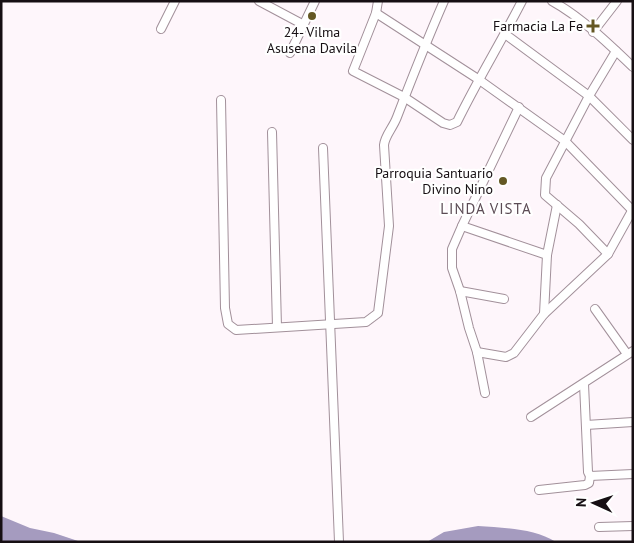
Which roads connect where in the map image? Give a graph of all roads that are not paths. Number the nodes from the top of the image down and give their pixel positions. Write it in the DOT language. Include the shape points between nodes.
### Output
graph roads {
  1 [pos="175,1"];
  2 [pos="259,1"];
  3 [pos="315,1"];
  4 [pos="444,1"];
  5 [pos="522,1"];
  6 [pos="552,1"];
  7 [pos="617,1"];
  8 [pos="375,5"];
  9 [pos="304,25"];
  10 [pos="161,29"];
  11 [pos="593,32"];
  12 [pos="505,34"];
  13 [pos="425,45"];
  14 [pos="616,51"];
  15 [pos="290,53"];
  16 [pos="633,67"];
  17 [pos="478,79"];
  18 [pos="589,96"];
  19 [pos="404,98"];
  20 [pos="221,100"];
  21 [pos="518,107"];
  22 [pos="272,132"];
  23 [pos="633,140"];
  24 [pos="565,142"];
  25 [pos="324,148"];
  26 [pos="557,205"];
  27 [pos="632,210"];
  28 [pos="462,226"];
  29 [pos="608,254"];
  30 [pos="547,255"];
  31 [pos="460,291"];
  32 [pos="504,299"];
  33 [pos="595,309"];
  34 [pos="544,314"];
  35 [pos="332,324"];
  36 [pos="277,327"];
  37 [pos="477,352"];
  38 [pos="630,353"];
  39 [pos="584,384"];
  40 [pos="485,393"];
  41 [pos="531,417"];
  42 [pos="633,422"];
  43 [pos="586,425"];
  44 [pos="633,474"];
  45 [pos="590,476"];
  46 [pos="539,490"];
  47 [pos="633,526"];
  48 [pos="598,527"];
  49 [pos="339,542"];
  1 -- 10 [label="street"];
  2 -- 9 [label="street"];
  3 -- 9 [label="street"];
  4 -- 13 [label="street"];
  5 -- 12 [label="street"];
  6 -- 11 [label="street"];
  7 -- 11 [label="street"];
  8 -- 13 [label="street"];
  8 -- 19 [label="street" via="353,72"];
  9 -- 15 [label="street"];
  11 -- 14 [label="street"];
  12 -- 17 [label="street"];
  12 -- 18 [label="street"];
  13 -- 17 [label="street"];
  13 -- 19 [label="street"];
  14 -- 16 [label="street"];
  14 -- 18 [label="street"];
  17 -- 19 [label="street" via="456,122 450,125"];
  17 -- 21 [label="street"];
  18 -- 23 [label="street"];
  18 -- 24 [label="street"];
  19 -- 35 [label="street" via="384,145 389,226 378,313 366,322"];
  20 -- 36 [label="street" via="228,324 236,330"];
  21 -- 24 [label="street"];
  21 -- 28 [label="street"];
  22 -- 36 [label="street"];
  24 -- 26 [label="street" via="546,178 545,195"];
  24 -- 27 [label="street"];
  25 -- 35 [label="street"];
  26 -- 29 [label="street"];
  26 -- 30 [label="street"];
  27 -- 29 [label="street"];
  28 -- 30 [label="street"];
  28 -- 31 [label="street" via="452,249 452,268"];
  29 -- 34 [label="street"];
  30 -- 34 [label="street"];
  31 -- 32 [label="street"];
  31 -- 37 [label="street"];
  33 -- 38 [label="street"];
  34 -- 37 [label="street" via="514,353 506,357"];
  35 -- 36 [label="street"];
  35 -- 49 [label="street"];
  37 -- 40 [label="street"];
  38 -- 39 [label="street"];
  39 -- 41 [label="street"];
  39 -- 43 [label="street"];
  42 -- 43 [label="street"];
  43 -- 45 [label="street"];
  44 -- 45 [label="street"];
  45 -- 46 [label="street" via="585,486"];
  47 -- 48 [label="street"];
}
